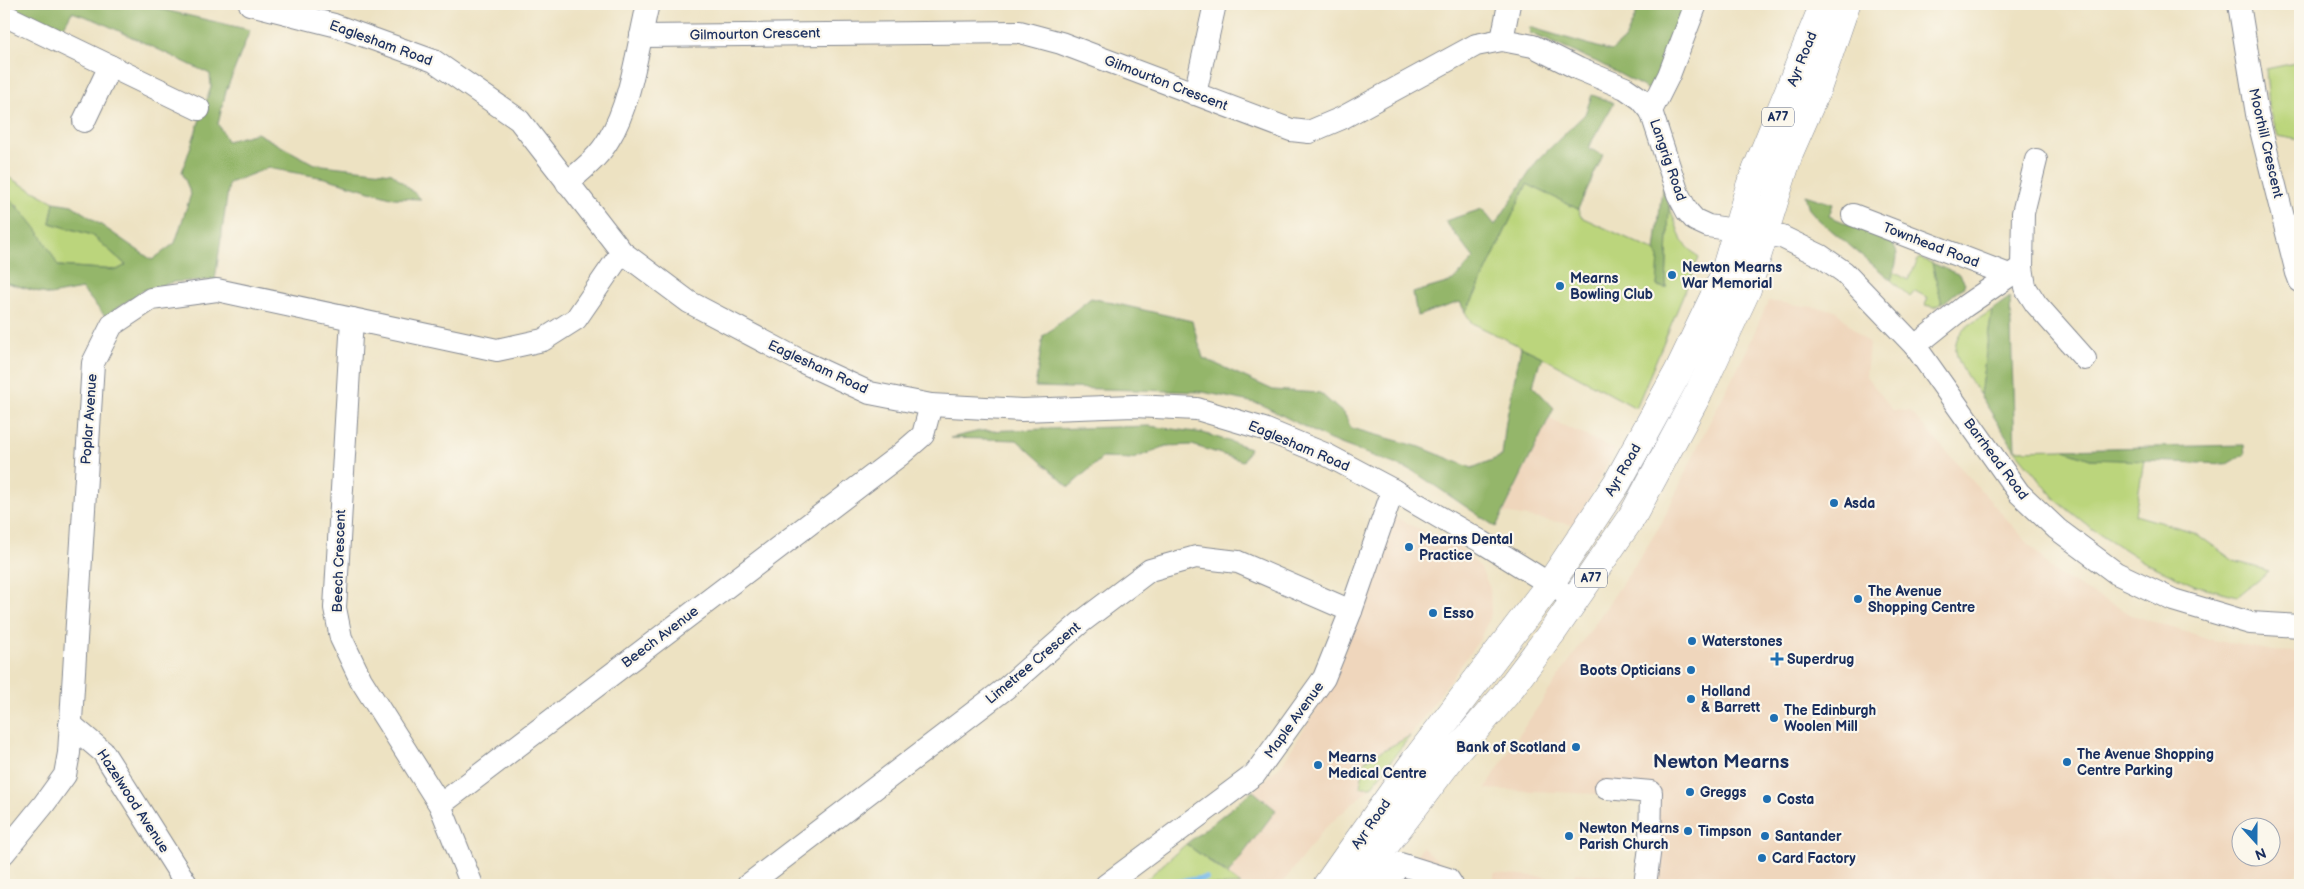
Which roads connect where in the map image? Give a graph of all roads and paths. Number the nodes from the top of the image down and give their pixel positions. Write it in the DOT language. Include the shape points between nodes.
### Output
graph roads {
  1 [pos="250,4"];
  2 [pos="648,4"];
  3 [pos="1215,4"];
  4 [pos="1509,4"];
  5 [pos="1696,4"];
  6 [pos="1824,4"];
  7 [pos="1846,4"];
  8 [pos="2239,4"];
  9 [pos="4,15"];
  10 [pos="640,36"];
  11 [pos="1502,40"];
  12 [pos="110,66"];
  13 [pos="1195,94"];
  14 [pos="199,109"];
  15 [pos="1651,111"];
  16 [pos="84,121"];
  17 [pos="2036,160"];
  18 [pos="567,183"];
  19 [pos="1853,215"];
  20 [pos="1736,231"];
  21 [pos="1765,233"];
  22 [pos="622,252"];
  23 [pos="2015,271"];
  24 [pos="2300,281"];
  25 [pos="352,319"];
  26 [pos="1915,346"];
  27 [pos="2085,359"];
  28 [pos="931,405"];
  29 [pos="1393,490"];
  30 [pos="1550,584"];
  31 [pos="1576,600"];
  32 [pos="1351,611"];
  33 [pos="2300,626"];
  34 [pos="70,724"];
  35 [pos="1606,788"];
  36 [pos="440,805"];
  37 [pos="4,853"];
  38 [pos="187,885"];
  39 [pos="472,885"];
  40 [pos="748,885"];
  41 [pos="1106,885"];
  42 [pos="1328,885"];
  43 [pos="1355,885"];
  44 [pos="1385,885"];
  45 [pos="1452,885"];
  46 [pos="1645,885"];
  1 -- 18 [label="street, Eaglesham Road" via="334,25 434,61 519,120"];
  2 -- 10 [label="street"];
  3 -- 13 [label="street"];
  4 -- 11 [label="street"];
  5 -- 15 [label="street, Langrig Road" via="1669,75"];
  6 -- 20 [label="main road, Ayr Road / A77" via="1750,186"];
  7 -- 21 [label="main road, Ayr Road / A77" via="1789,153"];
  8 -- 24 [label="street, Moorhill Crescent" via="2256,114"];
  9 -- 12 [label="street"];
  10 -- 13 [label="street, Gilmourton Crescent" via="1020,32 1061,43"];
  10 -- 18 [label="street" via="618,123 594,159"];
  11 -- 13 [label="street, Gilmourton Crescent" via="1476,45 1342,118 1308,132 1291,130"];
  11 -- 15 [label="street, Gilmourton Crescent" via="1533,46 1625,88"];
  12 -- 14 [label="street"];
  12 -- 16 [label="street"];
  15 -- 20 [label="street, Langrig Road" via="1687,212 1708,226"];
  17 -- 23 [label="street" via="2023,212"];
  18 -- 22 [label="street, Eaglesham Road"];
  19 -- 23 [label="street, Townhead Road"];
  20 -- 21 [label="street, Langrig Road"];
  20 -- 30 [label="main road, Ayr Road / A77" via="1722,278 1678,372 1617,483"];
  21 -- 26 [label="street, Barrhead Road" via="1799,244 1844,272"];
  21 -- 31 [label="main road, Ayr Road / A77" via="1747,289 1668,452 1621,535"];
  22 -- 25 [label="street, Poplar Avenue" via="576,320 543,340 497,350"];
  22 -- 28 [label="street, Eaglesham Road" via="689,302 803,362 870,393"];
  23 -- 26 [label="street"];
  23 -- 27 [label="street" via="2036,304"];
  25 -- 34 [label="street, Poplar Avenue" via="217,290 151,299 112,325 93,363"];
  25 -- 36 [label="street, Beech Crescent" via="335,608 341,638 361,680"];
  26 -- 33 [label="street, Barrhead Road" via="2019,493 2057,529 2116,573 2173,600 2244,621"];
  28 -- 29 [label="street, Eaglesham Road" via="1022,410 1134,406 1197,409 1264,428"];
  28 -- 36 [label="street, Beech Avenue" via="923,435 900,455"];
  29 -- 30 [label="street, Eaglesham Road"];
  29 -- 32 [label="street, Maple Avenue"];
  30 -- 31 [label="street, Eaglesham Road"];
  30 -- 42 [label="main road, Ayr Road / A77" via="1415,761"];
  31 -- 43 [label="main road, Ayr Road / A77"];
  32 -- 40 [label="street, Limetree Crescent" via="1238,562 1196,557 1150,570 1080,623 1006,688"];
  32 -- 41 [label="street, Maple Avenue" via="1324,678 1255,774"];
  34 -- 37 [label="street, Poplar Avenue" via="65,774"];
  34 -- 38 [label="street, Hazelwood Avenue" via="103,752"];
  35 -- 46 [label="street" via="1651,792 1650,847"];
  36 -- 39 [label="street"];
  44 -- 45 [label="street" via="1400,864 1448,879"];
}
